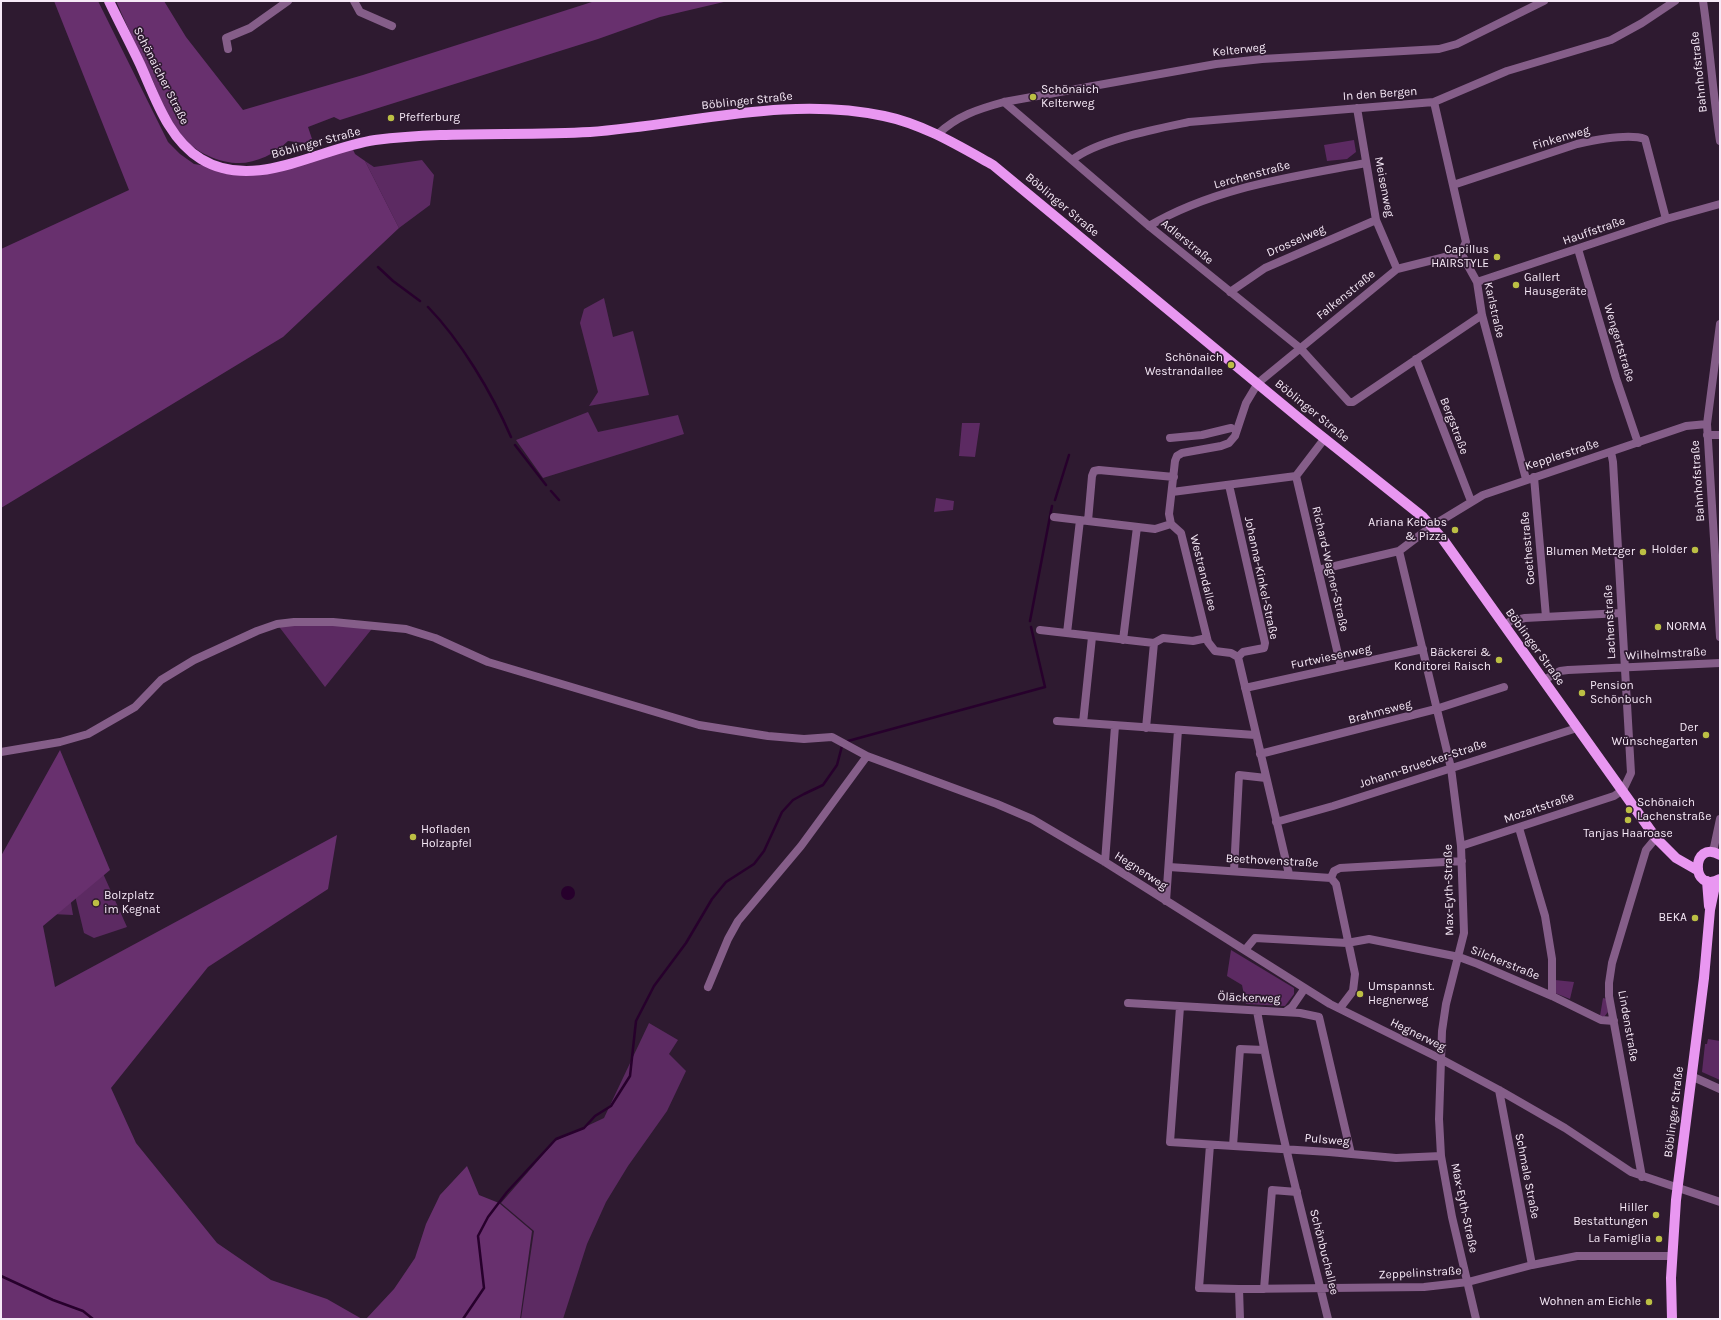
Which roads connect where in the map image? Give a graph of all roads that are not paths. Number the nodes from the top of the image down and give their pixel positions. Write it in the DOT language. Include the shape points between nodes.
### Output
graph roads {
  1 [pos="109,1"];
  2 [pos="288,1"];
  3 [pos="354,1"];
  4 [pos="1544,1"];
  5 [pos="1675,1"];
  6 [pos="1703,1"];
  7 [pos="392,26"];
  8 [pos="228,50"];
  9 [pos="1004,102"];
  10 [pos="1434,102"];
  11 [pos="1357,108"];
  12 [pos="938,134"];
  13 [pos="1720,141"];
  14 [pos="1072,160"];
  15 [pos="201,161"];
  16 [pos="1366,163"];
  17 [pos="1453,185"];
  18 [pos="1720,204"];
  19 [pos="1666,219"];
  20 [pos="1376,220"];
  21 [pos="1149,226"];
  22 [pos="1578,249"];
  23 [pos="1461,253"];
  24 [pos="1396,269"];
  25 [pos="1477,282"];
  26 [pos="1230,292"];
  27 [pos="1482,315"];
  28 [pos="1720,324"];
  29 [pos="1300,348"];
  30 [pos="1416,360"];
  31 [pos="1258,383"];
  32 [pos="1707,424"];
  33 [pos="1231,428"];
  34 [pos="1707,435"];
  35 [pos="1720,435"];
  36 [pos="1170,438"];
  37 [pos="1325,438"];
  38 [pos="1638,443"];
  39 [pos="1611,452"];
  40 [pos="1296,476"];
  41 [pos="1174,477"];
  42 [pos="1530,478"];
  43 [pos="1229,485"];
  44 [pos="1172,492"];
  45 [pos="1472,501"];
  46 [pos="1054,517"];
  47 [pos="1084,520"];
  48 [pos="1172,524"];
  49 [pos="1432,526"];
  50 [pos="1137,527"];
  51 [pos="1399,551"];
  52 [pos="1318,570"];
  53 [pos="1718,577"];
  54 [pos="1621,613"];
  55 [pos="1546,617"];
  56 [pos="1504,625"];
  57 [pos="1040,630"];
  58 [pos="1067,633"];
  59 [pos="1092,637"];
  60 [pos="1720,637"];
  61 [pos="1207,638"];
  62 [pos="1123,640"];
  63 [pos="1154,644"];
  64 [pos="1423,649"];
  65 [pos="1238,657"];
  66 [pos="1720,663"];
  67 [pos="1340,667"];
  68 [pos="1624,668"];
  69 [pos="1544,680"];
  70 [pos="1504,687"];
  71 [pos="1245,688"];
  72 [pos="1436,709"];
  73 [pos="1057,721"];
  74 [pos="1083,723"];
  75 [pos="1115,726"];
  76 [pos="1146,728"];
  77 [pos="1577,728"];
  78 [pos="1178,730"];
  79 [pos="1255,735"];
  80 [pos="1,752"];
  81 [pos="1260,754"];
  82 [pos="867,756"];
  83 [pos="1451,768"];
  84 [pos="1266,778"];
  85 [pos="1623,790"];
  86 [pos="1720,819"];
  87 [pos="1276,822"];
  88 [pos="1519,828"];
  89 [pos="1656,838"];
  90 [pos="1461,846"];
  91 [pos="1671,852"];
  92 [pos="1716,854"];
  93 [pos="1700,858"];
  94 [pos="1462,861"];
  95 [pos="1105,862"];
  96 [pos="1169,867"];
  97 [pos="1697,870"];
  98 [pos="1234,871"];
  99 [pos="1288,874"];
  100 [pos="1331,878"];
  101 [pos="1715,880"];
  102 [pos="1166,901"];
  103 [pos="1347,943"];
  104 [pos="1245,950"];
  105 [pos="1459,957"];
  106 [pos="708,988"];
  107 [pos="1304,988"];
  108 [pos="1552,996"];
  109 [pos="1128,1003"];
  110 [pos="1180,1007"];
  111 [pos="1340,1008"];
  112 [pos="1257,1011"];
  113 [pos="1285,1012"];
  114 [pos="1614,1021"];
  115 [pos="1264,1050"];
  116 [pos="1439,1058"];
  117 [pos="1691,1076"];
  118 [pos="1720,1089"];
  119 [pos="1499,1090"];
  120 [pos="1210,1145"];
  121 [pos="1233,1146"];
  122 [pos="1287,1149"];
  123 [pos="1352,1154"];
  124 [pos="1441,1156"];
  125 [pos="1642,1177"];
  126 [pos="1677,1188"];
  127 [pos="1296,1192"];
  128 [pos="1720,1202"];
  129 [pos="1671,1256"];
  130 [pos="1532,1265"];
  131 [pos="1468,1282"];
  132 [pos="1320,1287"];
  133 [pos="1239,1289"];
  134 [pos="1264,1289"];
  135 [pos="1240,1319"];
  136 [pos="1328,1319"];
  137 [pos="1476,1319"];
  138 [pos="1672,1319"];
  1 -- 15 [label="main road, Schönaicher Straße" via="163,114 178,137"];
  2 -- 8 [label="street" via="250,28 226,38"];
  3 -- 7 [label="street" via="360,12"];
  4 -- 9 [label="street, Kelterweg" via="1457,44 1439,49 1216,64"];
  5 -- 10 [label="street, In den Bergen" via="1611,40 1507,71"];
  6 -- 13 [label="street, Bahnhofstraße"];
  9 -- 12 [label="street, Kelterweg" via="972,111 948,124"];
  9 -- 14 [label="street, Adlerstraße"];
  10 -- 11 [label="street, In den Bergen"];
  10 -- 17 [label="street"];
  11 -- 14 [label="street, In den Bergen" via="1189,122 1150,130 1084,151"];
  11 -- 16 [label="street, Meisenweg"];
  12 -- 15 [label="main road, Böblinger Straße" via="886,116 814,108 744,113 594,131 374,140 283,166 252,172 229,170"];
  12 -- 31 [label="main road, Böblinger Straße" via="993,165"];
  14 -- 21 [label="street, Adlerstraße"];
  16 -- 20 [label="street, Meisenweg"];
  16 -- 21 [label="street, Lerchenstraße" via="1257,184 1170,214"];
  17 -- 19 [label="street, Finkenweg" via="1577,144 1637,136 1645,139"];
  17 -- 23 [label="street" via="1466,242"];
  18 -- 19 [label="street, Hauffstraße"];
  19 -- 22 [label="street, Hauffstraße"];
  20 -- 24 [label="street, Meisenweg"];
  20 -- 26 [label="street, Drosselweg" via="1265,268"];
  21 -- 26 [label="street, Adlerstraße"];
  22 -- 25 [label="street, Hauffstraße"];
  22 -- 38 [label="street, Wengertstraße"];
  23 -- 24 [label="street, Falkenstraße"];
  23 -- 25 [label="street, Karlstraße"];
  24 -- 29 [label="street, Falkenstraße"];
  25 -- 27 [label="street, Karlstraße"];
  26 -- 29 [label="street, Adlerstraße"];
  27 -- 30 [label="street"];
  27 -- 42 [label="street, Karlstraße"];
  28 -- 32 [label="street, Bahnhofstraße"];
  29 -- 30 [label="street, Adlerstraße" via="1346,400 1353,402"];
  29 -- 31 [label="street, Falkenstraße"];
  30 -- 45 [label="street, Bergstraße"];
  31 -- 37 [label="main road, Böblinger Straße"];
  31 -- 41 [label="street, Westrandallee" via="1246,403 1235,436 1229,443 1182,453 1175,461"];
  32 -- 34 [label="street, Bahnhofstraße"];
  32 -- 38 [label="street, Kepplerstraße" via="1686,426"];
  33 -- 36 [label="street" via="1202,435"];
  34 -- 35 [label="street"];
  34 -- 53 [label="street, Bahnhofstraße"];
  37 -- 40 [label="street"];
  37 -- 49 [label="main road, Böblinger Straße"];
  38 -- 39 [label="street, Kepplerstraße"];
  39 -- 42 [label="street, Kepplerstraße"];
  39 -- 54 [label="street, Lachenstraße"];
  40 -- 43 [label="street"];
  40 -- 52 [label="street, Richard-Wagner-Straße"];
  41 -- 44 [label="street, Westrandallee"];
  41 -- 47 [label="street" via="1099,470 1094,472"];
  42 -- 45 [label="street, Kepplerstraße"];
  42 -- 55 [label="street, Goethestraße"];
  43 -- 44 [label="street"];
  43 -- 65 [label="street, Johanna-Kinkel-Straße" via="1265,643 1264,648 1243,652"];
  44 -- 48 [label="street, Westrandallee" via="1169,514"];
  45 -- 49 [label="street, Kepplerstraße"];
  46 -- 47 [label="street"];
  47 -- 50 [label="street"];
  47 -- 58 [label="street"];
  48 -- 50 [label="street" via="1155,529"];
  48 -- 61 [label="street, Westrandallee" via="1181,533"];
  49 -- 51 [label="street"];
  49 -- 56 [label="main road, Böblinger Straße"];
  50 -- 62 [label="street"];
  51 -- 52 [label="street"];
  51 -- 64 [label="street, Max-Eyth-Straße"];
  52 -- 67 [label="street, Richard-Wagner-Straße"];
  53 -- 60 [label="street, Bahnhofstraße"];
  54 -- 55 [label="street"];
  54 -- 68 [label="street, Lachenstraße"];
  55 -- 56 [label="street" via="1519,618"];
  56 -- 69 [label="main road, Böblinger Straße"];
  57 -- 58 [label="street"];
  58 -- 59 [label="street"];
  59 -- 62 [label="street"];
  59 -- 74 [label="street"];
  61 -- 63 [label="street" via="1193,641 1163,638"];
  61 -- 65 [label="street, Westrandallee" via="1215,651 1232,653"];
  62 -- 63 [label="street"];
  63 -- 76 [label="street"];
  64 -- 67 [label="street, Furtwiesenweg"];
  64 -- 72 [label="street, Max-Eyth-Straße"];
  65 -- 71 [label="street"];
  66 -- 68 [label="street, Wilhelmstraße"];
  67 -- 71 [label="street, Furtwiesenweg"];
  68 -- 69 [label="street, Wilhelmstraße" via="1560,671"];
  68 -- 85 [label="street, Lachenstraße" via="1631,773"];
  69 -- 77 [label="main road, Böblinger Straße"];
  70 -- 72 [label="street, Brahmsweg"];
  71 -- 79 [label="street"];
  72 -- 81 [label="street, Brahmsweg"];
  72 -- 83 [label="street, Max-Eyth-Straße"];
  73 -- 74 [label="street"];
  74 -- 75 [label="street"];
  75 -- 76 [label="street"];
  75 -- 95 [label="street"];
  76 -- 78 [label="street"];
  77 -- 83 [label="street, Johann-Bruecker-Straße"];
  77 -- 85 [label="main road, Böblinger Straße"];
  78 -- 79 [label="street"];
  78 -- 96 [label="street"];
  79 -- 81 [label="street"];
  80 -- 82 [label="street, Hegnerweg" via="60,742 88,734 135,707 161,680 217,649 257,631 277,624 333,622 406,629 435,638 488,662 651,712 730,731 804,739 832,737"];
  81 -- 84 [label="street"];
  82 -- 95 [label="street, Hegnerweg" via="997,804 1032,820"];
  82 -- 106 [label="street" via="801,846 738,921"];
  83 -- 87 [label="street, Johann-Bruecker-Straße"];
  83 -- 90 [label="street, Max-Eyth-Straße"];
  84 -- 87 [label="street"];
  84 -- 98 [label="street" via="1239,775"];
  85 -- 88 [label="street, Mozartstraße" via="1614,796"];
  85 -- 89 [label="main road, Böblinger Straße"];
  86 -- 92 [label="street"];
  87 -- 99 [label="street"];
  88 -- 90 [label="street, Mozartstraße"];
  88 -- 108 [label="street" via="1545,916 1552,959"];
  89 -- 91 [label="main road, Böblinger Straße"];
  89 -- 114 [label="street, Lindenstraße" via="1650,842 1646,850 1612,963 1609,982"];
  90 -- 94 [label="street, Max-Eyth-Straße"];
  91 -- 93 [label="main road, Böblinger Straße" via="1687,858"];
  91 -- 97 [label="main road, Böblinger Straße" via="1676,858"];
  92 -- 93 [label="main road" via="1704,854"];
  93 -- 97 [label="main road"];
  94 -- 100 [label="street" via="1340,868 1334,871"];
  94 -- 105 [label="street, Max-Eyth-Straße" via="1464,933"];
  95 -- 102 [label="street, Hegnerweg"];
  96 -- 98 [label="street, Beethovenstraße"];
  96 -- 102 [label="street"];
  97 -- 101 [label="main road, Böblinger Straße" via="1703,878"];
  98 -- 99 [label="street, Beethovenstraße"];
  99 -- 100 [label="street, Beethovenstraße"];
  100 -- 103 [label="street, Beethovenstraße" via="1336,884"];
  101 -- 117 [label="main road, Böblinger Straße"];
  102 -- 104 [label="street, Hegnerweg"];
  103 -- 104 [label="street, Silcherstraße" via="1255,938"];
  103 -- 105 [label="street, Silcherstraße" via="1369,939"];
  103 -- 111 [label="street, Beethovenstraße" via="1354,983 1353,991"];
  104 -- 107 [label="street, Hegnerweg"];
  105 -- 108 [label="street, Silcherstraße"];
  105 -- 116 [label="street, Max-Eyth-Straße" via="1446,1004"];
  107 -- 111 [label="street, Hegnerweg"];
  107 -- 113 [label="street, Öläckerweg" via="1292,1007"];
  108 -- 114 [label="street, Silcherstraße" via="1601,1020"];
  109 -- 110 [label="street, Öläckerweg"];
  110 -- 112 [label="street, Öläckerweg"];
  110 -- 120 [label="street, Pulsweg" via="1170,1142"];
  111 -- 116 [label="street, Hegnerweg"];
  112 -- 113 [label="street, Öläckerweg"];
  112 -- 115 [label="street, Schönbuchallee"];
  113 -- 123 [label="street" via="1314,1015 1320,1020"];
  114 -- 125 [label="street, Lindenstraße"];
  115 -- 121 [label="street" via="1240,1049"];
  115 -- 122 [label="street, Schönbuchallee"];
  116 -- 119 [label="street, Hegnerweg"];
  116 -- 124 [label="street, Max-Eyth-Straße"];
  117 -- 118 [label="street"];
  117 -- 126 [label="main road, Böblinger Straße"];
  119 -- 125 [label="street, Hegnerweg" via="1565,1128 1618,1165"];
  119 -- 130 [label="street, Schmale Straße"];
  120 -- 121 [label="street, Pulsweg"];
  120 -- 133 [label="street, Zeppelinstraße" via="1199,1288"];
  121 -- 122 [label="street, Pulsweg"];
  122 -- 123 [label="street, Pulsweg"];
  122 -- 127 [label="street, Schönbuchallee"];
  123 -- 124 [label="street, Pulsweg" via="1396,1158"];
  124 -- 131 [label="street, Max-Eyth-Straße"];
  125 -- 126 [label="street, Hegnerweg"];
  126 -- 128 [label="street, Hegnerweg"];
  126 -- 129 [label="main road, Böblinger Straße"];
  127 -- 132 [label="street, Schönbuchallee"];
  127 -- 134 [label="street" via="1272,1190"];
  129 -- 130 [label="street, Zeppelinstraße" via="1588,1255"];
  129 -- 138 [label="main road, Böblinger Straße"];
  130 -- 131 [label="street, Zeppelinstraße"];
  131 -- 132 [label="street, Zeppelinstraße" via="1417,1287"];
  131 -- 137 [label="street, Max-Eyth-Straße"];
  132 -- 134 [label="street, Zeppelinstraße"];
  132 -- 136 [label="street, Schönbuchallee"];
  133 -- 134 [label="street, Zeppelinstraße"];
  133 -- 135 [label="street"];
}
